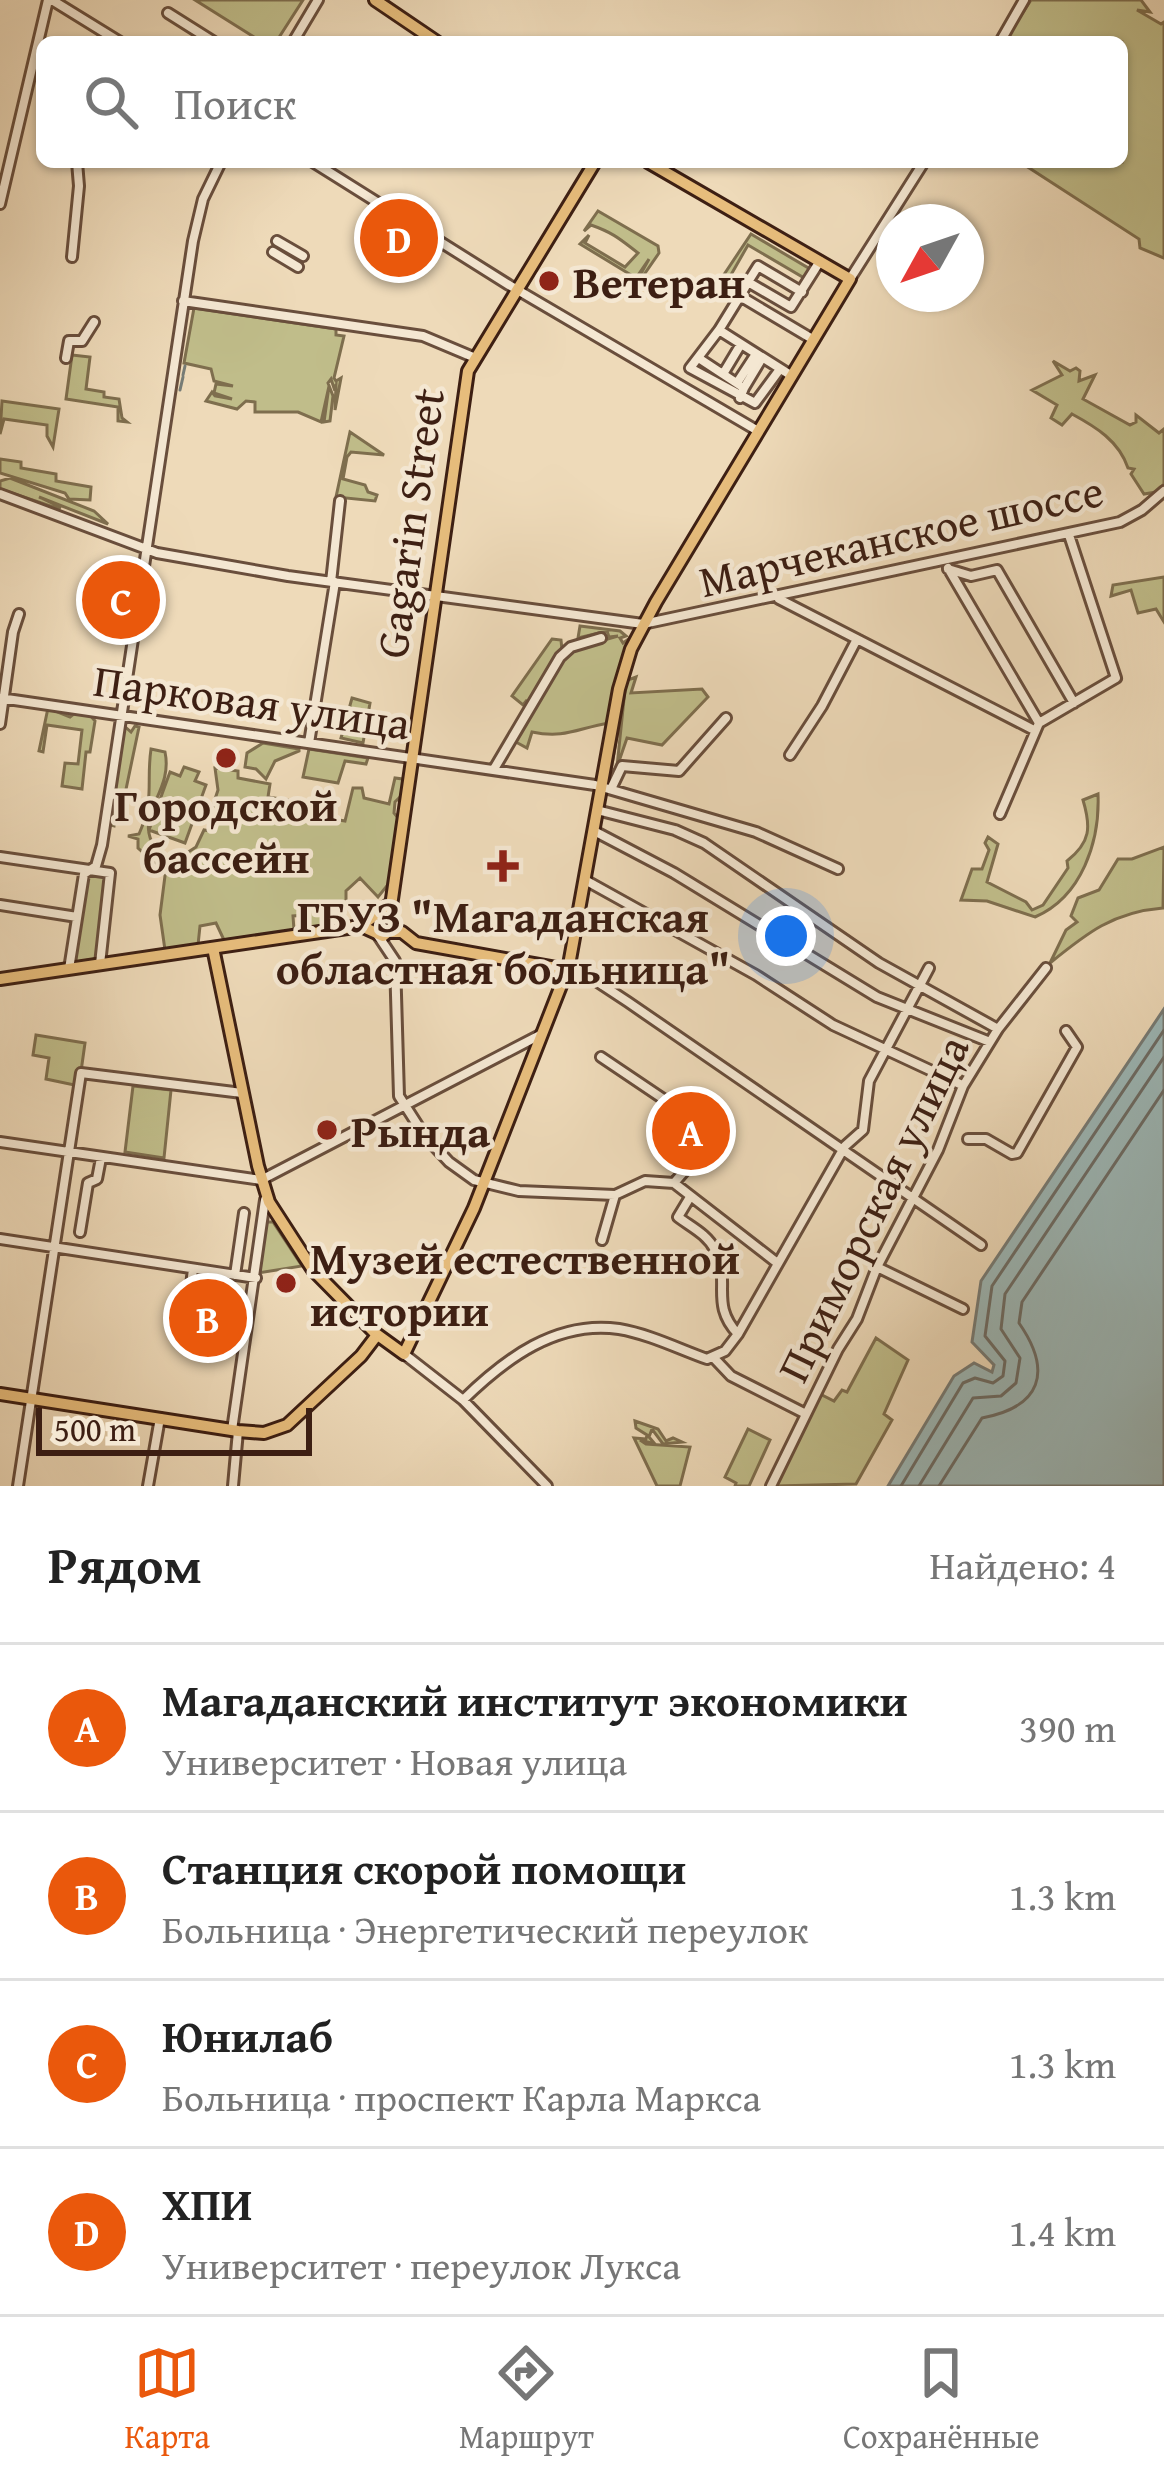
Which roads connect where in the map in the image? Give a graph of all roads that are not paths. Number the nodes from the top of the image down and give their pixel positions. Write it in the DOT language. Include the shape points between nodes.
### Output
graph roads {
  1 [pos="50,0"];
  2 [pos="318,0"];
  3 [pos="375,0"];
  4 [pos="1024,0"];
  5 [pos="168,13"];
  6 [pos="103,32"];
  7 [pos="41,36"];
  8 [pos="101,36"];
  9 [pos="110,36"];
  10 [pos="204,36"];
  11 [pos="297,36"];
  12 [pos="428,36"];
  13 [pos="1003,36"];
  14 [pos="36,57"];
  15 [pos="78,168"];
  16 [pos="218,168"];
  17 [pos="322,168"];
  18 [pos="592,168"];
  19 [pos="659,168"];
  20 [pos="920,168"];
  21 [pos="0,204"];
  22 [pos="277,241"];
  23 [pos="273,252"];
  24 [pos="72,256"];
  25 [pos="304,256"];
  26 [pos="821,260"];
  27 [pos="298,267"];
  28 [pos="775,276"];
  29 [pos="850,279"];
  30 [pos="748,282"];
  31 [pos="517,288"];
  32 [pos="762,290"];
  33 [pos="802,292"];
  34 [pos="740,296"];
  35 [pos="184,302"];
  36 [pos="94,322"];
  37 [pos="719,330"];
  38 [pos="814,340"];
  39 [pos="741,344"];
  40 [pos="759,356"];
  41 [pos="472,357"];
  42 [pos="66,358"];
  43 [pos="700,359"];
  44 [pos="786,372"];
  45 [pos="723,374"];
  46 [pos="740,389"];
  47 [pos="758,431"];
  48 [pos="1164,490"];
  49 [pos="0,494"];
  50 [pos="340,501"];
  51 [pos="1069,535"];
  52 [pos="145,550"];
  53 [pos="946,565"];
  54 [pos="333,582"];
  55 [pos="435,595"];
  56 [pos="659,596"];
  57 [pos="778,598"];
  58 [pos="20,614"];
  59 [pos="668,621"];
  60 [pos="623,622"];
  61 [pos="643,625"];
  62 [pos="602,638"];
  63 [pos="857,639"];
  64 [pos="628,656"];
  65 [pos="2,698"];
  66 [pos="1074,703"];
  67 [pos="120,716"];
  68 [pos="726,718"];
  69 [pos="0,724"];
  70 [pos="1037,726"];
  71 [pos="309,743"];
  72 [pos="790,755"];
  73 [pos="412,757"];
  74 [pos="494,769"];
  75 [pos="606,788"];
  76 [pos="597,810"];
  77 [pos="1000,814"];
  78 [pos="594,831"];
  79 [pos="102,845"];
  80 [pos="0,857"];
  81 [pos="838,869"];
  82 [pos="88,870"];
  83 [pos="110,873"];
  84 [pos="585,880"];
  85 [pos="0,905"];
  86 [pos="77,916"];
  87 [pos="382,923"];
  88 [pos="213,948"];
  89 [pos="95,968"];
  90 [pos="929,968"];
  91 [pos="1046,968"];
  92 [pos="69,969"];
  93 [pos="567,970"];
  94 [pos="0,979"];
  95 [pos="916,986"];
  96 [pos="906,1010"];
  97 [pos="998,1029"];
  98 [pos="1066,1030"];
  99 [pos="541,1034"];
  100 [pos="989,1042"];
  101 [pos="885,1050"];
  102 [pos="601,1057"];
  103 [pos="963,1086"];
  104 [pos="242,1093"];
  105 [pos="404,1105"];
  106 [pos="968,1138"];
  107 [pos="0,1142"];
  108 [pos="845,1151"];
  109 [pos="69,1153"];
  110 [pos="100,1158"];
  111 [pos="483,1182"];
  112 [pos="674,1183"];
  113 [pos="263,1186"];
  114 [pos="615,1195"];
  115 [pos="690,1197"];
  116 [pos="913,1197"];
  117 [pos="244,1213"];
  118 [pos="269,1215"];
  119 [pos="80,1232"];
  120 [pos="0,1239"];
  121 [pos="602,1240"];
  122 [pos="981,1244"];
  123 [pos="55,1248"];
  124 [pos="776,1262"];
  125 [pos="877,1267"];
  126 [pos="193,1269"];
  127 [pos="235,1275"];
  128 [pos="256,1278"];
  129 [pos="963,1309"];
  130 [pos="362,1320"];
  131 [pos="186,1326"];
  132 [pos="738,1334"];
  133 [pos="398,1342"];
  134 [pos="364,1352"];
  135 [pos="713,1357"];
  136 [pos="424,1368"];
  137 [pos="0,1394"];
  138 [pos="31,1399"];
  139 [pos="463,1400"];
  140 [pos="806,1414"];
  141 [pos="160,1418"];
  142 [pos="236,1431"];
  143 [pos="18,1486"];
  144 [pos="148,1486"];
  145 [pos="233,1486"];
  146 [pos="547,1486"];
  147 [pos="771,1486"];
  1 -- 6 [label="street"];
  1 -- 7 [label="street"];
  2 -- 11 [label="street"];
  3 -- 12 [label="main road"];
  4 -- 13 [label="street"];
  5 -- 10 [label="street"];
  6 -- 8 [label="street"];
  6 -- 9 [label="street"];
  14 -- 21 [label="street"];
  15 -- 24 [label="street"];
  16 -- 35 [label="street" via="196,221"];
  17 -- 31 [label="street"];
  18 -- 31 [label="main road, Gagarin Street"];
  19 -- 26 [label="main road"];
  20 -- 29 [label="street"];
  22 -- 25 [label="street"];
  23 -- 27 [label="street"];
  26 -- 29 [label="main road"];
  26 -- 33 [label="street"];
  28 -- 30 [label="street" via="758,266"];
  28 -- 32 [label="street"];
  28 -- 33 [label="street"];
  29 -- 38 [label="main road"];
  30 -- 32 [label="street"];
  30 -- 34 [label="street"];
  31 -- 41 [label="main road, Gagarin Street"];
  31 -- 47 [label="street"];
  32 -- 33 [label="street" via="791,308"];
  34 -- 37 [label="street"];
  34 -- 38 [label="street"];
  35 -- 41 [label="street" via="416,335"];
  35 -- 52 [label="street"];
  36 -- 42 [label="street" via="82,340 69,341"];
  37 -- 39 [label="street"];
  37 -- 43 [label="street"];
  38 -- 44 [label="main road"];
  39 -- 40 [label="street"];
  39 -- 45 [label="street"];
  40 -- 44 [label="street"];
  40 -- 46 [label="street"];
  41 -- 55 [label="main road, Gagarin Street"];
  43 -- 45 [label="street"];
  43 -- 46 [label="street" via="690,368"];
  44 -- 46 [label="street" via="754,403"];
  44 -- 47 [label="main road"];
  45 -- 46 [label="street"];
  47 -- 56 [label="main road"];
  48 -- 51 [label="street, Марчеканское шоссе" via="1128,519"];
  49 -- 52 [label="street, Марчеканское шоссе"];
  50 -- 54 [label="street"];
  51 -- 53 [label="street, Марчеканское шоссе"];
  51 -- 66 [label="street" via="1115,678"];
  52 -- 54 [label="street, Марчеканское шоссе"];
  52 -- 67 [label="street"];
  53 -- 57 [label="street, Марчеканское шоссе"];
  53 -- 66 [label="street" via="971,576 997,570"];
  53 -- 70 [label="street"];
  54 -- 55 [label="street, Марчеканское шоссе"];
  54 -- 71 [label="street"];
  55 -- 60 [label="street, Марчеканское шоссе"];
  55 -- 73 [label="main road, Gagarin Street"];
  56 -- 59 [label="street" via="656,612"];
  56 -- 61 [label="main road"];
  57 -- 59 [label="street, Марчеканское шоссе"];
  57 -- 63 [label="street"];
  58 -- 65 [label="street"];
  59 -- 61 [label="street, Марчеканское шоссе"];
  60 -- 61 [label="street, Марчеканское шоссе"];
  60 -- 64 [label="street" via="632,633"];
  61 -- 64 [label="main road"];
  62 -- 74 [label="street" via="560,658"];
  63 -- 70 [label="street"];
  63 -- 72 [label="street"];
  64 -- 75 [label="main road"];
  65 -- 67 [label="street, Парковая улица"];
  65 -- 69 [label="street"];
  66 -- 70 [label="street"];
  67 -- 71 [label="street, Парковая улица"];
  67 -- 79 [label="street"];
  68 -- 75 [label="street" via="679,771 622,766"];
  70 -- 77 [label="street"];
  71 -- 73 [label="street, Парковая улица"];
  73 -- 74 [label="street, Парковая улица"];
  73 -- 87 [label="main road, Gagarin Street"];
  74 -- 75 [label="street, Парковая улица"];
  75 -- 76 [label="main road"];
  75 -- 81 [label="street, Парковая улица" via="757,832"];
  76 -- 78 [label="main road"];
  76 -- 95 [label="street" via="704,843"];
  78 -- 84 [label="main road"];
  78 -- 96 [label="street"];
  79 -- 82 [label="street"];
  79 -- 83 [label="street"];
  80 -- 82 [label="street"];
  82 -- 83 [label="street"];
  82 -- 86 [label="street"];
  83 -- 89 [label="street"];
  84 -- 93 [label="main road"];
  84 -- 101 [label="street"];
  85 -- 86 [label="street"];
  86 -- 92 [label="street"];
  87 -- 88 [label="main road"];
  87 -- 93 [label="main road" via="416,943"];
  87 -- 105 [label="street" via="395,963"];
  88 -- 89 [label="main road"];
  88 -- 104 [label="main road"];
  89 -- 92 [label="main road"];
  90 -- 95 [label="street"];
  91 -- 97 [label="street, Приморская улица"];
  92 -- 94 [label="main road"];
  93 -- 99 [label="main road"];
  93 -- 108 [label="street" via="597,982"];
  95 -- 96 [label="street"];
  95 -- 97 [label="street"];
  96 -- 100 [label="street"];
  96 -- 101 [label="street"];
  97 -- 100 [label="street, Приморская улица"];
  98 -- 106 [label="street" via="1077,1047 1017,1153"];
  99 -- 105 [label="street"];
  99 -- 111 [label="main road"];
  100 -- 103 [label="street, Приморская улица"];
  101 -- 103 [label="street"];
  101 -- 108 [label="street" via="865,1091 863,1130"];
  102 -- 112 [label="street" via="704,1130 700,1150"];
  103 -- 116 [label="street, Приморская улица"];
  104 -- 109 [label="street" via="80,1073"];
  104 -- 113 [label="main road"];
  105 -- 111 [label="street" via="437,1151"];
  105 -- 113 [label="street"];
  107 -- 109 [label="street"];
  108 -- 116 [label="street"];
  108 -- 124 [label="street"];
  109 -- 110 [label="street"];
  109 -- 123 [label="street"];
  110 -- 113 [label="street"];
  110 -- 119 [label="street"];
  111 -- 114 [label="street"];
  111 -- 133 [label="main road"];
  112 -- 114 [label="street" via="646,1180"];
  112 -- 115 [label="street"];
  113 -- 118 [label="main road"];
  114 -- 121 [label="street"];
  115 -- 124 [label="street"];
  115 -- 132 [label="street" via="678,1216 715,1250 723,1318"];
  116 -- 122 [label="street"];
  116 -- 125 [label="street, Приморская улица"];
  117 -- 127 [label="street"];
  118 -- 128 [label="street"];
  118 -- 130 [label="main road"];
  120 -- 123 [label="street"];
  123 -- 126 [label="street"];
  123 -- 138 [label="street"];
  124 -- 132 [label="street"];
  125 -- 129 [label="street"];
  125 -- 140 [label="street, Приморская улица"];
  126 -- 127 [label="street"];
  126 -- 131 [label="street"];
  127 -- 128 [label="street"];
  128 -- 142 [label="street"];
  130 -- 133 [label="main road"];
  130 -- 134 [label="main road" via="370,1337"];
  132 -- 135 [label="street"];
  133 -- 134 [label="main road"];
  133 -- 134 [label="main road"];
  133 -- 136 [label="street"];
  133 -- 136 [label="street"];
  134 -- 142 [label="main road" via="283,1427"];
  135 -- 139 [label="street" via="614,1329 554,1335 525,1348"];
  135 -- 140 [label="street" via="731,1376"];
  136 -- 139 [label="street"];
  137 -- 138 [label="main road"];
  138 -- 141 [label="main road"];
  138 -- 143 [label="street"];
  139 -- 146 [label="street"];
  140 -- 147 [label="street, Приморская улица"];
  141 -- 142 [label="main road"];
  141 -- 144 [label="street"];
  142 -- 145 [label="street"];
}
